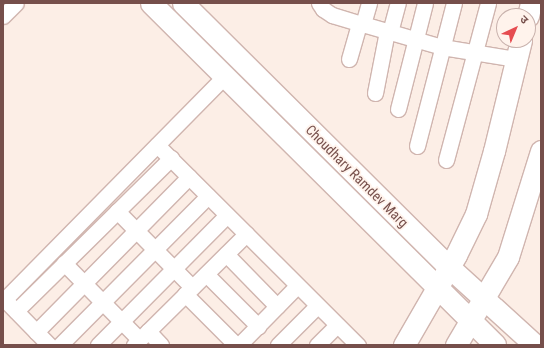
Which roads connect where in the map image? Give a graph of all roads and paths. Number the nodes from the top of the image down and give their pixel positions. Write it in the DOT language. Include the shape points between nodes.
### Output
graph roads {
  1 [pos="16,3"];
  2 [pos="151,3"];
  3 [pos="183,3"];
  4 [pos="319,3"];
  5 [pos="369,3"];
  6 [pos="398,3"];
  7 [pos="425,3"];
  8 [pos="454,3"];
  9 [pos="488,3"];
  10 [pos="3,16"];
  11 [pos="361,24"];
  12 [pos="388,31"];
  13 [pos="416,39"];
  14 [pos="442,47"];
  15 [pos="518,50"];
  16 [pos="474,53"];
  17 [pos="349,59"];
  18 [pos="226,76"];
  19 [pos="375,93"];
  20 [pos="398,109"];
  21 [pos="157,145"];
  22 [pos="417,146"];
  23 [pos="541,151"];
  24 [pos="171,158"];
  25 [pos="446,160"];
  26 [pos="189,177"];
  27 [pos="208,196"];
  28 [pos="118,211"];
  29 [pos="227,215"];
  30 [pos="136,230"];
  31 [pos="246,234"];
  32 [pos="155,250"];
  33 [pos="226,254"];
  34 [pos="64,263"];
  35 [pos="449,267"];
  36 [pos="174,268"];
  37 [pos="206,274"];
  38 [pos="84,283"];
  39 [pos="297,286"];
  40 [pos="437,288"];
  41 [pos="189,291"];
  42 [pos="484,298"];
  43 [pos="4,300"];
  44 [pos="102,302"];
  45 [pos="277,306"];
  46 [pos="318,306"];
  47 [pos="16,311"];
  48 [pos="471,320"];
  49 [pos="122,321"];
  50 [pos="337,325"];
  51 [pos="258,326"];
  52 [pos="36,332"];
  53 [pos="140,339"];
  54 [pos="356,344"];
  55 [pos="49,345"];
  56 [pos="60,345"];
  57 [pos="98,345"];
  58 [pos="162,345"];
  59 [pos="237,345"];
  60 [pos="278,345"];
  61 [pos="317,345"];
  62 [pos="404,345"];
  63 [pos="456,345"];
  64 [pos="495,345"];
  65 [pos="535,345"];
  1 -- 10 [label="street"];
  2 -- 18 [label="street"];
  3 -- 35 [label="street, Choudhary Ramdev Marg"];
  4 -- 11 [label="street" via="332,15"];
  5 -- 11 [label="street"];
  6 -- 12 [label="street"];
  7 -- 13 [label="street"];
  8 -- 14 [label="street"];
  9 -- 16 [label="street"];
  11 -- 12 [label="street"];
  11 -- 17 [label="street"];
  12 -- 13 [label="street"];
  12 -- 19 [label="street"];
  13 -- 14 [label="street"];
  13 -- 20 [label="street"];
  14 -- 16 [label="street"];
  14 -- 22 [label="street"];
  15 -- 16 [label="street"];
  15 -- 35 [label="street" via="476,214"];
  16 -- 25 [label="street"];
  18 -- 21 [label="street"];
  18 -- 40 [label="street"];
  21 -- 24 [label="street"];
  21 -- 43 [label="street"];
  23 -- 42 [label="street" via="508,257"];
  24 -- 26 [label="street"];
  24 -- 28 [label="street"];
  26 -- 27 [label="street"];
  26 -- 30 [label="street"];
  27 -- 29 [label="street"];
  27 -- 32 [label="street"];
  28 -- 30 [label="street"];
  28 -- 34 [label="street"];
  29 -- 31 [label="street"];
  29 -- 36 [label="street"];
  30 -- 32 [label="street"];
  30 -- 38 [label="street"];
  31 -- 33 [label="street"];
  31 -- 39 [label="street"];
  32 -- 36 [label="street"];
  32 -- 44 [label="street"];
  33 -- 37 [label="street"];
  33 -- 45 [label="street"];
  34 -- 38 [label="street"];
  34 -- 47 [label="street"];
  35 -- 40 [label="street"];
  35 -- 42 [label="street, Choudhary Ramdev Marg"];
  36 -- 41 [label="street"];
  36 -- 49 [label="street"];
  37 -- 41 [label="street"];
  37 -- 51 [label="street"];
  38 -- 44 [label="street"];
  38 -- 52 [label="street"];
  39 -- 45 [label="street"];
  39 -- 46 [label="street"];
  40 -- 48 [label="street"];
  40 -- 62 [label="street"];
  41 -- 53 [label="street"];
  41 -- 59 [label="street"];
  42 -- 48 [label="street"];
  42 -- 65 [label="street, Choudhary Ramdev Marg"];
  43 -- 47 [label="street"];
  44 -- 49 [label="street"];
  44 -- 56 [label="street"];
  45 -- 51 [label="street"];
  46 -- 50 [label="street"];
  46 -- 60 [label="street"];
  47 -- 52 [label="street"];
  48 -- 63 [label="street"];
  48 -- 64 [label="street"];
  49 -- 53 [label="street"];
  49 -- 57 [label="street"];
  50 -- 54 [label="street"];
  50 -- 61 [label="street"];
  51 -- 59 [label="street"];
  52 -- 55 [label="street"];
  53 -- 58 [label="street"];
}
